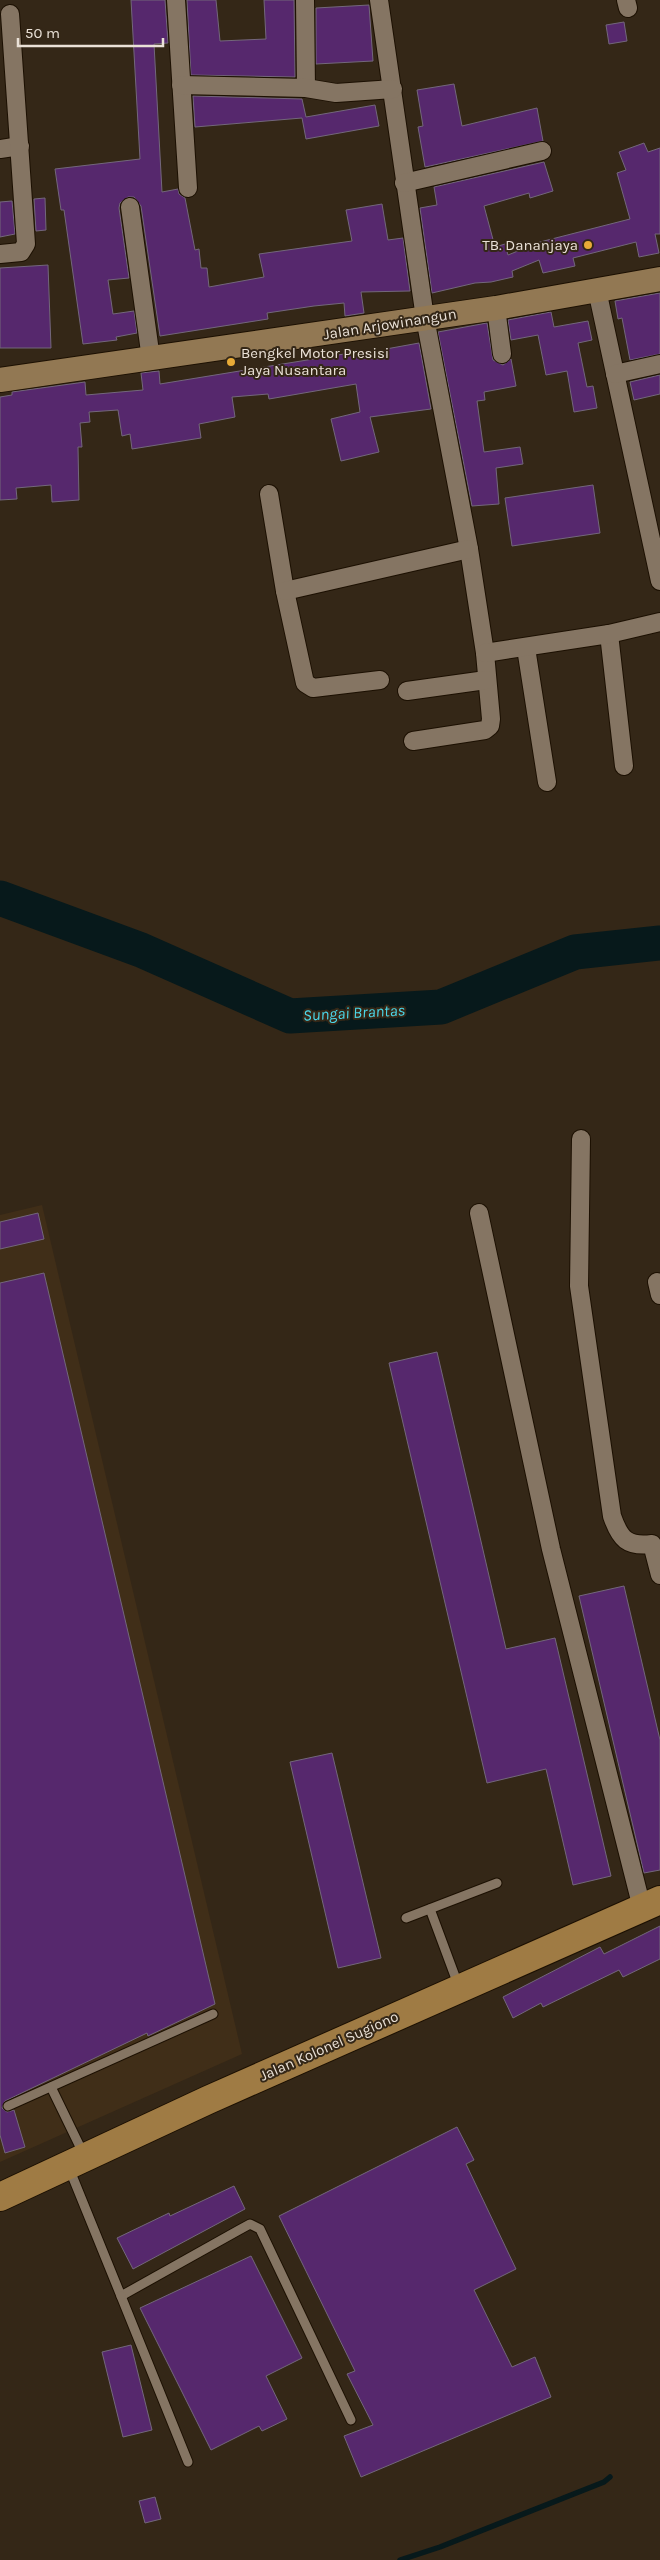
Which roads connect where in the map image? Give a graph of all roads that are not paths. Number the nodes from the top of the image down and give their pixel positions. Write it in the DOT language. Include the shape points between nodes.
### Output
graph roads {
  1 [pos="176,0"];
  2 [pos="305,0"];
  3 [pos="379,0"];
  4 [pos="10,14"];
  5 [pos="181,84"];
  6 [pos="306,88"];
  7 [pos="393,89"];
  8 [pos="20,146"];
  9 [pos="0,149"];
  10 [pos="542,151"];
  11 [pos="404,183"];
  12 [pos="188,188"];
  13 [pos="130,207"];
  14 [pos="0,254"];
  15 [pos="660,279"];
  16 [pos="597,290"];
  17 [pos="496,308"];
  18 [pos="425,318"];
  19 [pos="502,354"];
  20 [pos="151,359"];
  21 [pos="660,364"];
  22 [pos="616,374"];
  23 [pos="0,380"];
  24 [pos="269,494"];
  25 [pos="469,549"];
  26 [pos="660,581"];
  27 [pos="285,591"];
  28 [pos="660,622"];
  29 [pos="609,634"];
  30 [pos="526,648"];
  31 [pos="485,653"];
  32 [pos="380,680"];
  33 [pos="486,680"];
  34 [pos="407,691"];
  35 [pos="413,740"];
  36 [pos="624,766"];
  37 [pos="547,782"];
  38 [pos="581,1140"];
  39 [pos="479,1213"];
  40 [pos="656,1543"];
  41 [pos="660,1574"];
  42 [pos="497,1883"];
  43 [pos="651,1904"];
  44 [pos="430,1909"];
  45 [pos="406,1918"];
  46 [pos="459,1987"];
  47 [pos="213,2014"];
  48 [pos="51,2087"];
  49 [pos="8,2106"];
  50 [pos="77,2162"];
  51 [pos="0,2197"];
  52 [pos="121,2296"];
  53 [pos="350,2420"];
  54 [pos="188,2462"];
  1 -- 5 [label="street"];
  2 -- 6 [label="street"];
  3 -- 7 [label="street"];
  4 -- 8 [label="street"];
  5 -- 6 [label="street"];
  5 -- 12 [label="street"];
  6 -- 7 [label="street" via="336,93"];
  7 -- 11 [label="street"];
  8 -- 9 [label="street"];
  8 -- 14 [label="street" via="26,244 21,252"];
  10 -- 11 [label="street"];
  11 -- 18 [label="street"];
  13 -- 20 [label="street"];
  15 -- 16 [label="main road, Jalan Arjowinangun"];
  16 -- 17 [label="main road, Jalan Arjowinangun"];
  16 -- 22 [label="street"];
  17 -- 18 [label="main road, Jalan Arjowinangun"];
  17 -- 19 [label="street"];
  18 -- 20 [label="main road, Jalan Arjowinangun"];
  18 -- 25 [label="street"];
  20 -- 23 [label="main road, Jalan Arjowinangun"];
  21 -- 22 [label="street"];
  22 -- 26 [label="street"];
  24 -- 27 [label="street"];
  25 -- 27 [label="street"];
  25 -- 31 [label="street"];
  27 -- 32 [label="street" via="306,686 313,688"];
  28 -- 29 [label="street"];
  29 -- 30 [label="street"];
  29 -- 36 [label="street"];
  30 -- 31 [label="street"];
  30 -- 37 [label="street"];
  31 -- 33 [label="street"];
  33 -- 34 [label="street"];
  33 -- 35 [label="street" via="490,726 485,730"];
  38 -- 40 [label="street" via="579,1286 612,1516 618,1533 627,1542 639,1546"];
  39 -- 43 [label="street" via="551,1549"];
  40 -- 41 [label="street"];
  42 -- 44 [label="lane"];
  43 -- 46 [label="main road, Jalan Kolonel Sugiono"];
  44 -- 45 [label="lane"];
  44 -- 46 [label="lane"];
  46 -- 50 [label="main road, Jalan Kolonel Sugiono"];
  47 -- 48 [label="lane"];
  48 -- 49 [label="lane"];
  48 -- 50 [label="lane"];
  50 -- 51 [label="main road, Jalan Kolonel Sugiono"];
  50 -- 52 [label="lane"];
  52 -- 53 [label="lane" via="250,2224 260,2230"];
  52 -- 54 [label="lane"];
}
